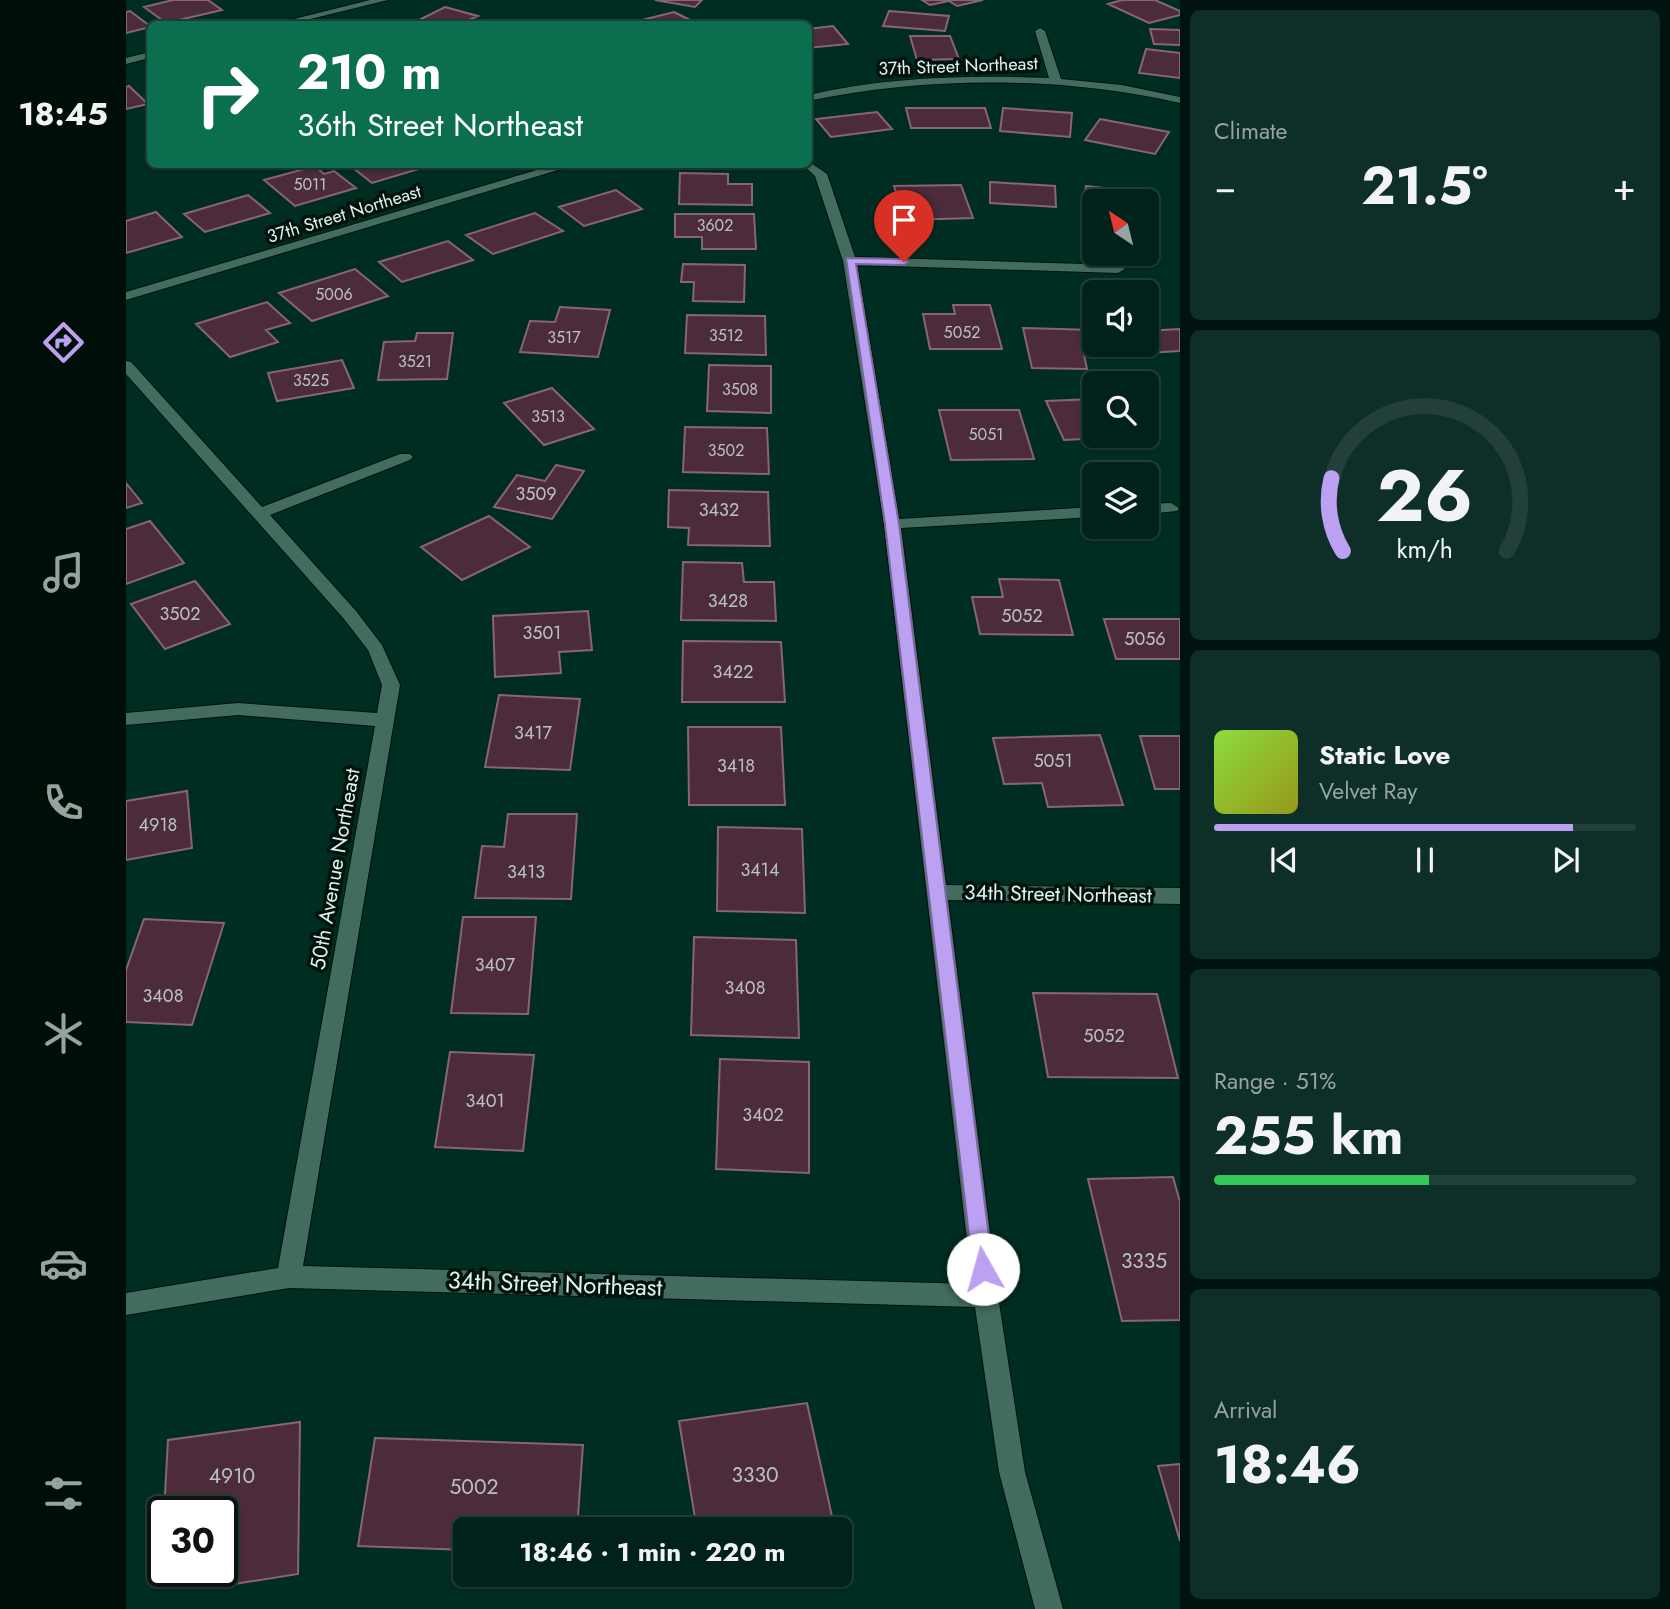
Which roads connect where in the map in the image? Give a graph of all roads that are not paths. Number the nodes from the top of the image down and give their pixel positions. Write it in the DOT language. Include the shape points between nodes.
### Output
graph roads {
  1 [pos="383,0"];
  2 [pos="292,21"];
  3 [pos="1040,31"];
  4 [pos="147,56"];
  5 [pos="126,61"];
  6 [pos="1056,82"];
  7 [pos="812,97"];
  8 [pos="1180,100"];
  9 [pos="812,167"];
  10 [pos="558,168"];
  11 [pos="850,261"];
  12 [pos="1118,269"];
  13 [pos="126,296"];
  14 [pos="126,365"];
  15 [pos="405,457"];
  16 [pos="1159,508"];
  17 [pos="1171,508"];
  18 [pos="260,514"];
  19 [pos="1082,514"];
  20 [pos="892,524"];
  21 [pos="126,719"];
  22 [pos="383,720"];
  23 [pos="935,892"];
  24 [pos="1180,896"];
  25 [pos="289,1277"];
  26 [pos="986,1296"];
  27 [pos="126,1304"];
  28 [pos="1049,1609"];
  1 -- 2 [label="street"];
  3 -- 6 [label="street, 37th Street Northeast"];
  4 -- 5 [label="street"];
  6 -- 7 [label="street, 37th Street Northeast" via="891,85"];
  6 -- 8 [label="street"];
  9 -- 11 [label="street" via="821,174"];
  10 -- 13 [label="street, 37th Street Northeast"];
  11 -- 12 [label="street"];
  11 -- 20 [label="street"];
  14 -- 18 [label="street, 50th Avenue Northeast"];
  15 -- 18 [label="street"];
  16 -- 17 [label="street"];
  18 -- 22 [label="street, 50th Avenue Northeast" via="376,649 391,685"];
  19 -- 20 [label="street"];
  20 -- 23 [label="street"];
  21 -- 22 [label="street" via="238,709"];
  22 -- 25 [label="street, 50th Avenue Northeast"];
  23 -- 24 [label="street, 34th Street Northeast"];
  23 -- 26 [label="street"];
  25 -- 26 [label="street, 34th Street Northeast"];
  25 -- 27 [label="street, 34th Street Northeast"];
  26 -- 28 [label="street" via="1012,1472"];
}
